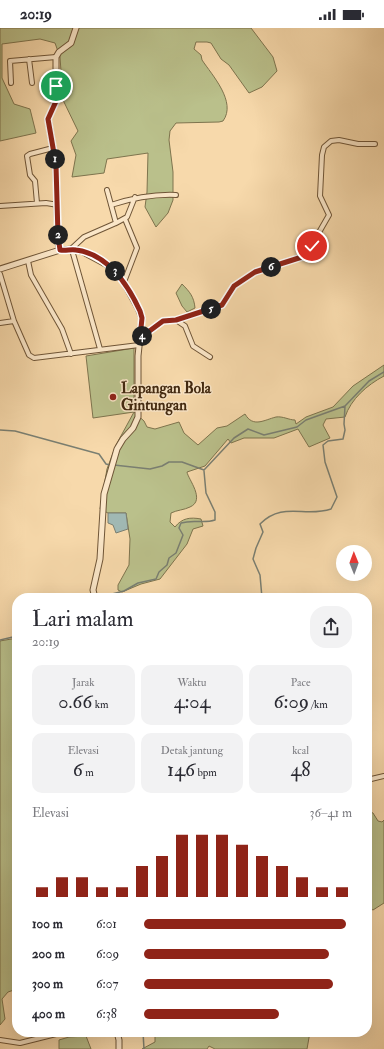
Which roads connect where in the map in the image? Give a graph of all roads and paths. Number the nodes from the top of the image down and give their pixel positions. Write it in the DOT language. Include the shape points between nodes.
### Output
graph roads {
  1 [pos="76,28"];
  2 [pos="56,57"];
  3 [pos="29,59"];
  4 [pos="11,83"];
  5 [pos="32,83"];
  6 [pos="376,144"];
  7 [pos="53,148"];
  8 [pos="107,190"];
  9 [pos="176,195"];
  10 [pos="135,197"];
  11 [pos="37,204"];
  12 [pos="58,205"];
  13 [pos="111,205"];
  14 [pos="0,206"];
  15 [pos="125,219"];
  16 [pos="116,223"];
  17 [pos="60,250"];
  18 [pos="71,250"];
  19 [pos="28,261"];
  20 [pos="0,269"];
  21 [pos="0,274"];
  22 [pos="124,282"];
  23 [pos="176,320"];
  24 [pos="14,321"];
  25 [pos="0,322"];
  26 [pos="140,338"];
  27 [pos="139,345"];
  28 [pos="100,349"];
  29 [pos="72,354"];
  30 [pos="210,357"];
  31 [pos="94,593"];
  32 [pos="384,776"];
  33 [pos="372,779"];
  34 [pos="46,1037"];
  35 [pos="118,1037"];
  36 [pos="0,1040"];
  37 [pos="119,1049"];
  1 -- 2 [label="street" via="71,43 58,52"];
  2 -- 3 [label="street"];
  2 -- 7 [label="street" via="58,93 48,119"];
  3 -- 4 [label="street" via="10,61"];
  3 -- 5 [label="street"];
  6 -- 23 [label="street" via="339,140 332,141 324,147 320,196 329,215 306,255 255,272 234,286 222,305"];
  7 -- 11 [label="street" via="27,156 30,175 35,181"];
  7 -- 12 [label="street"];
  8 -- 13 [label="street"];
  9 -- 10 [label="street"];
  10 -- 13 [label="street"];
  10 -- 15 [label="street" via="130,213"];
  11 -- 12 [label="street"];
  11 -- 14 [label="street"];
  12 -- 17 [label="street"];
  13 -- 16 [label="street"];
  15 -- 16 [label="street"];
  15 -- 22 [label="street" via="137,248"];
  16 -- 18 [label="street" via="84,237"];
  17 -- 18 [label="street"];
  17 -- 19 [label="street"];
  18 -- 22 [label="street" via="83,252 103,262"];
  18 -- 28 [label="street"];
  19 -- 20 [label="street"];
  19 -- 29 [label="street" via="31,275 62,329"];
  21 -- 24 [label="street"];
  22 -- 26 [label="street" via="142,318"];
  23 -- 26 [label="street" via="163,321"];
  23 -- 30 [label="street" via="185,326 193,346"];
  24 -- 25 [label="street"];
  24 -- 29 [label="street" via="31,357 38,359"];
  26 -- 27 [label="street"];
  27 -- 28 [label="street"];
  27 -- 31 [label="street" via="138,417 113,458 104,494 100,559"];
  28 -- 29 [label="street"];
  32 -- 33 [label="street"];
  34 -- 36 [label="street" via="20,1044"];
  35 -- 37 [label="street"];
}
